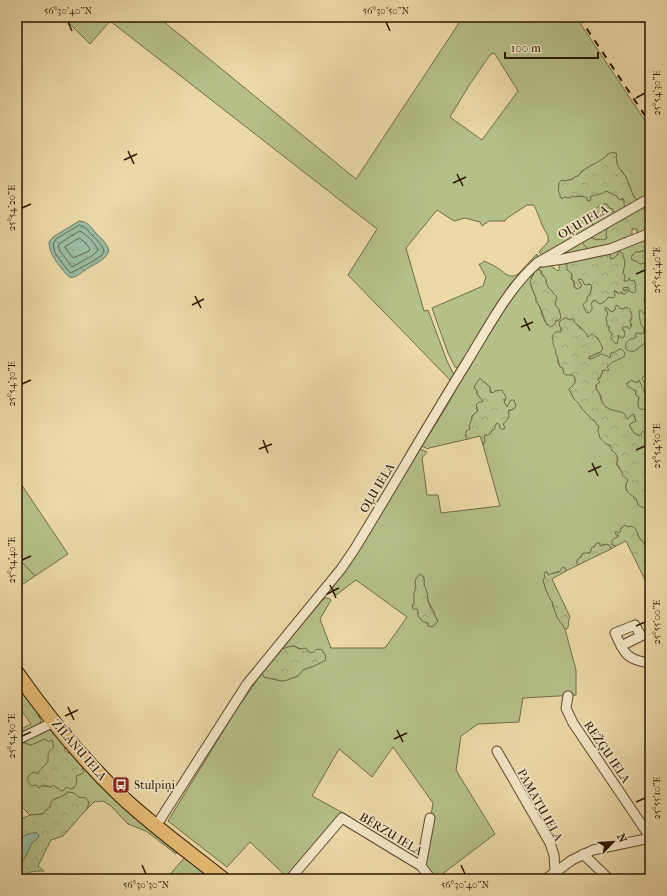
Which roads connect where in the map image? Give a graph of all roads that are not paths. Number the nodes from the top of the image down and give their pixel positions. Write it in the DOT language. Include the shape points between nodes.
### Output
graph roads {
  1 [pos="650,198"];
  2 [pos="650,233"];
  3 [pos="537,263"];
  4 [pos="621,646"];
  5 [pos="650,663"];
  6 [pos="17,673"];
  7 [pos="568,696"];
  8 [pos="54,722"];
  9 [pos="17,740"];
  10 [pos="497,752"];
  11 [pos="430,818"];
  12 [pos="156,826"];
  13 [pos="650,838"];
  14 [pos="583,854"];
  15 [pos="421,866"];
  16 [pos="555,872"];
  17 [pos="223,879"];
  18 [pos="290,879"];
  19 [pos="431,879"];
  20 [pos="546,879"];
  21 [pos="609,879"];
  1 -- 3 [label="street, OĻU IELA"];
  2 -- 3 [label="street" via="610,249"];
  3 -- 12 [label="street, OĻU IELA" via="513,289 497,313 354,550 247,684"];
  4 -- 5 [label="street" via="631,658"];
  6 -- 8 [label="highway, ZĪLĀNU IELA"];
  7 -- 13 [label="street, REŽĢU IELA" via="566,708 573,724"];
  8 -- 9 [label="street"];
  8 -- 12 [label="highway, ZĪLĀNU IELA" via="95,771"];
  10 -- 16 [label="street, PAMATU IELA" via="550,843"];
  11 -- 15 [label="street"];
  12 -- 17 [label="highway, ZĪLĀNU IELA"];
  13 -- 14 [label="street"];
  14 -- 16 [label="street"];
  14 -- 21 [label="street"];
  15 -- 18 [label="street, BĒRZU IELA" via="342,818"];
  15 -- 19 [label="street, BĒRZU IELA"];
  16 -- 20 [label="street"];
}
